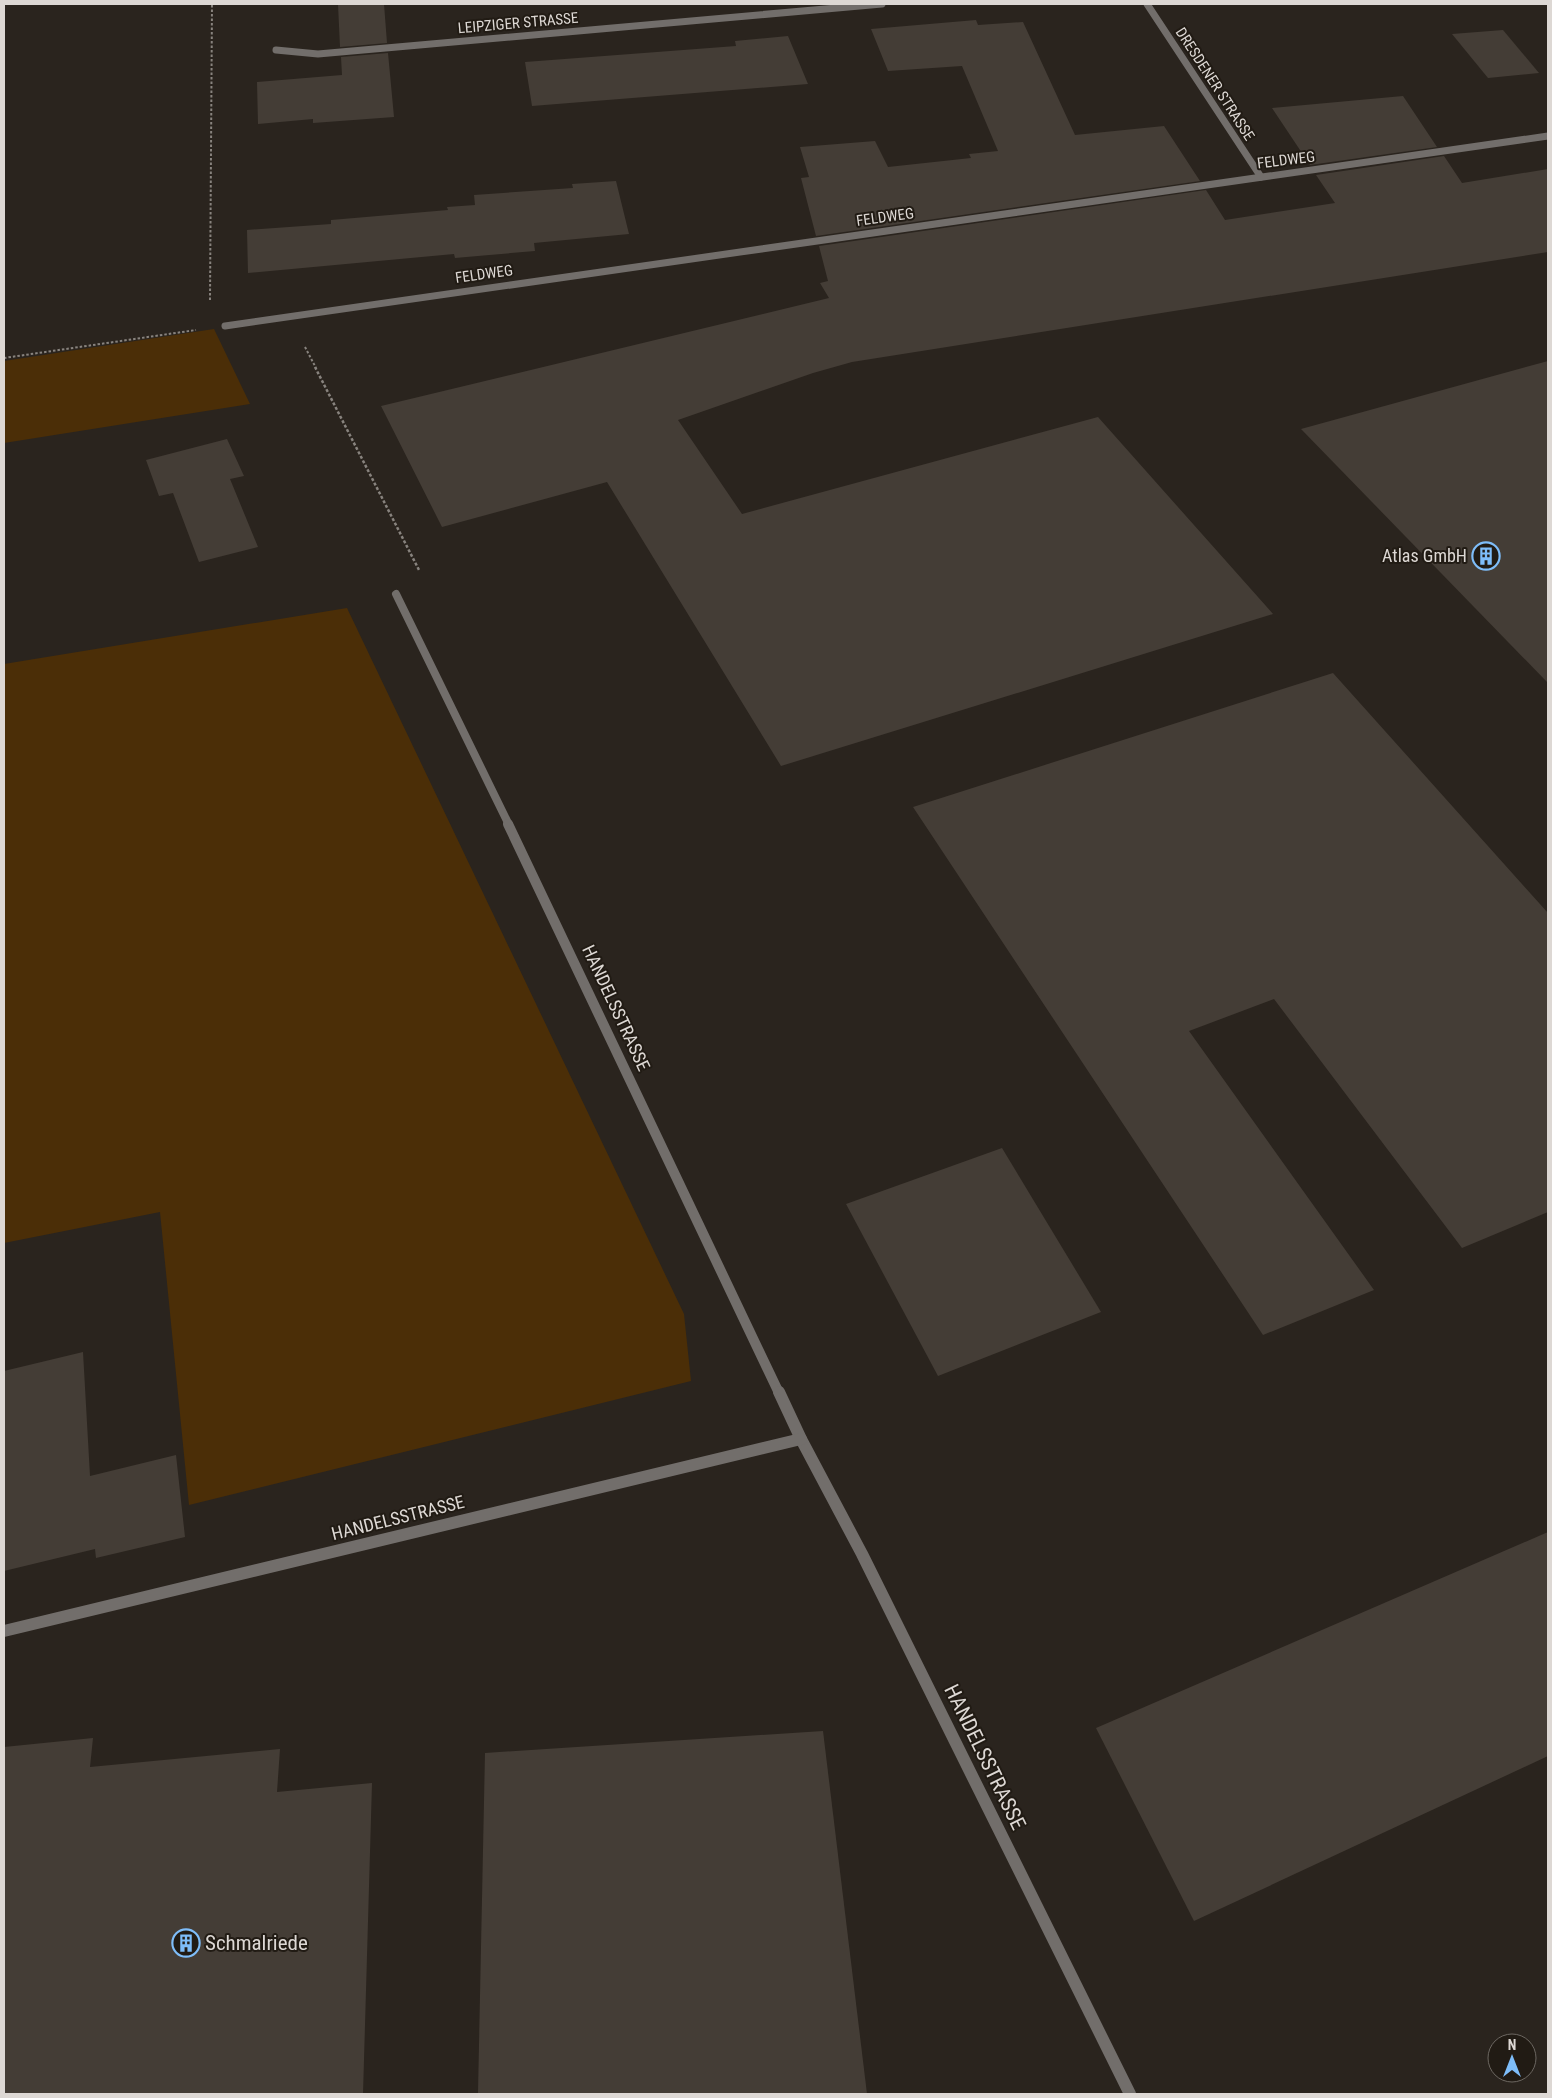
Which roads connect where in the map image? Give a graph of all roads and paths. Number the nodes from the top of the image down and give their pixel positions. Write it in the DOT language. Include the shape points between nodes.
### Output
graph roads {
  1 [pos="212,4"];
  2 [pos="882,4"];
  3 [pos="1147,4"];
  4 [pos="276,50"];
  5 [pos="1548,136"];
  6 [pos="1261,177"];
  7 [pos="289,316"];
  8 [pos="225,326"];
  9 [pos="210,328"];
  10 [pos="4,358"];
  11 [pos="396,594"];
  12 [pos="801,1439"];
  13 [pos="4,1631"];
  14 [pos="1130,2094"];
  1 -- 9 [label="path"];
  2 -- 4 [label="street, LEIPZIGER STRASSE" via="318,54"];
  3 -- 6 [label="street, DRESDENER STRASSE"];
  5 -- 6 [label="street, FELDWEG"];
  6 -- 7 [label="street, FELDWEG"];
  7 -- 8 [label="street, FELDWEG"];
  7 -- 11 [label="path" via="428,587"];
  8 -- 9 [label="path"];
  9 -- 10 [label="path"];
  11 -- 12 [label="street, HANDELSSTRASSE" via="549,907"];
  12 -- 13 [label="street, HANDELSSTRASSE"];
  12 -- 14 [label="street, HANDELSSTRASSE" via="862,1554"];
}
